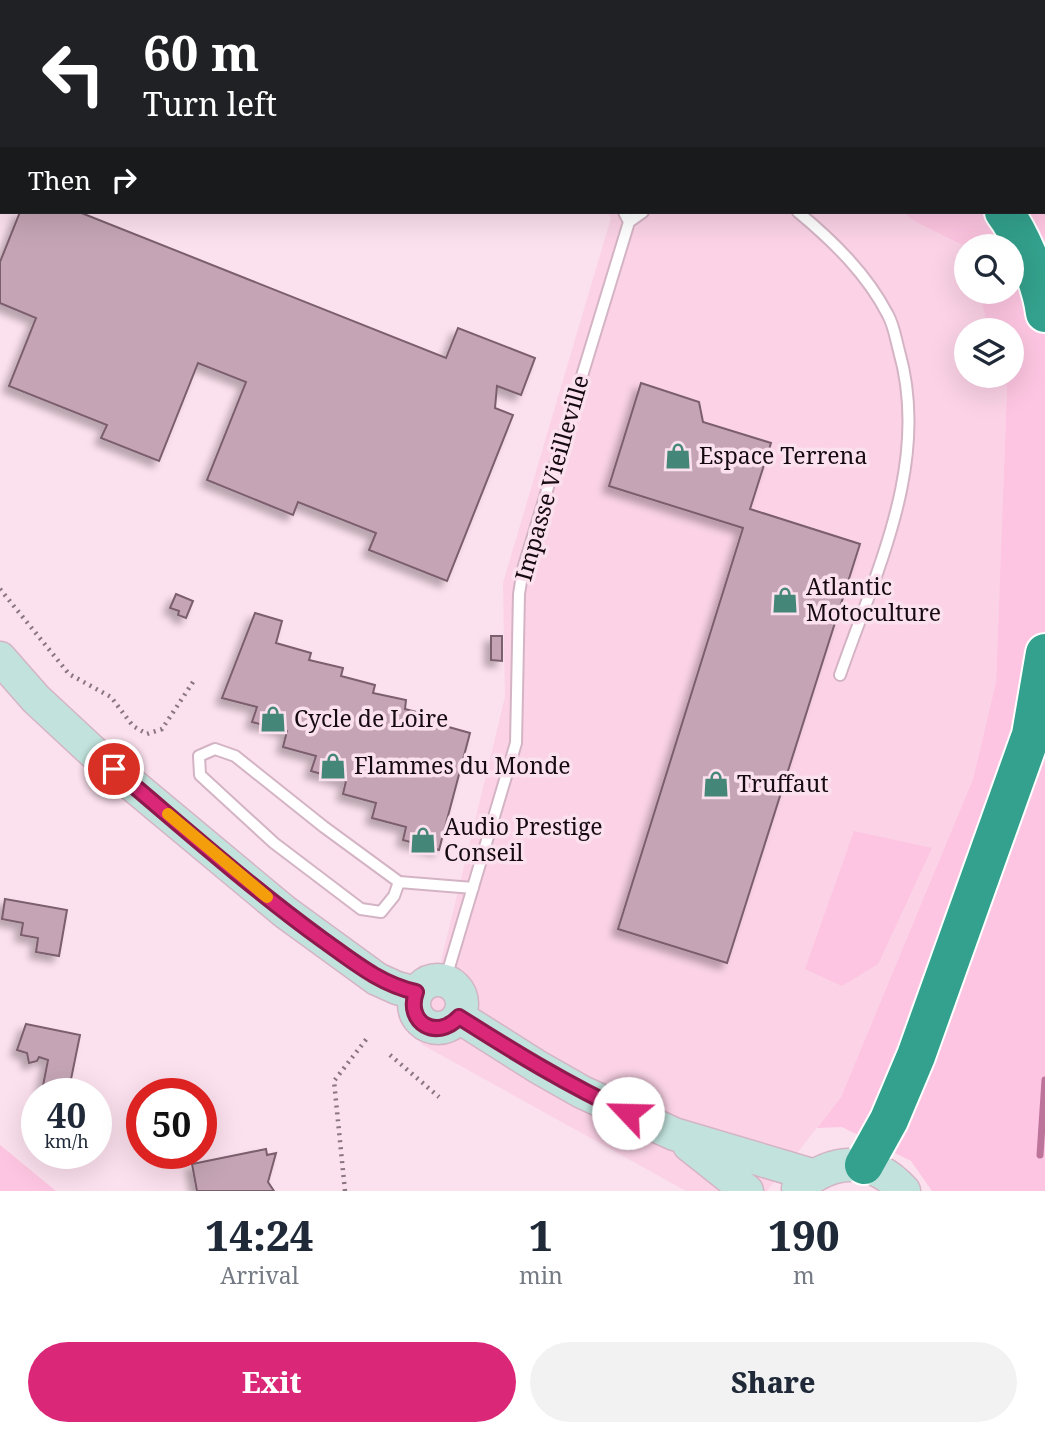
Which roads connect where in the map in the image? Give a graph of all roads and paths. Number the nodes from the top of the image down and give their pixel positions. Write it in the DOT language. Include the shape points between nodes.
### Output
graph roads {
  1 [pos="800,214"];
  2 [pos="1006,214"];
  3 [pos="626,217"];
  4 [pos="1045,313"];
  5 [pos="0,589"];
  6 [pos="1045,653"];
  7 [pos="0,658"];
  8 [pos="840,675"];
  9 [pos="195,679"];
  10 [pos="399,882"];
  11 [pos="473,888"];
  12 [pos="445,981"];
  13 [pos="416,992"];
  14 [pos="459,1017"];
  15 [pos="368,1037"];
  16 [pos="390,1055"];
  17 [pos="439,1097"];
  18 [pos="674,1134"];
  19 [pos="864,1165"];
  20 [pos="804,1183"];
  21 [pos="345,1191"];
  22 [pos="747,1191"];
  23 [pos="904,1191"];
  1 -- 8 [label="lane" via="863,277 889,317 910,410 897,513"];
  2 -- 4 [label="highway" via="1014,224"];
  3 -- 11 [label="lane, Impasse Vieilleville" via="523,569 516,743"];
  5 -- 9 [label="path" via="69,674 111,697 133,726 147,734 162,729"];
  6 -- 19 [label="highway" via="1031,735 916,1056"];
  7 -- 13 [label="main road" via="93,752 285,912 377,979"];
  10 -- 10 [label="lane" via="235,756 215,749 199,756 200,775 274,843 361,909 381,912"];
  10 -- 11 [label="lane"];
  11 -- 12 [label="lane, Impasse Vieilleville"];
  12 -- 13 [label="main road" via="432,981"];
  12 -- 14 [label="main road" via="459,992"];
  13 -- 14 [label="main road" via="413,1006 423,1024 438,1029"];
  14 -- 18 [label="main road" via="571,1086"];
  15 -- 21 [label="path" via="334,1081"];
  16 -- 17 [label="path"];
  18 -- 20 [label="main road"];
  18 -- 22 [label="main road"];
  19 -- 20 [label="main road" via="828,1168"];
  19 -- 23 [label="main road" via="885,1174"];
}
